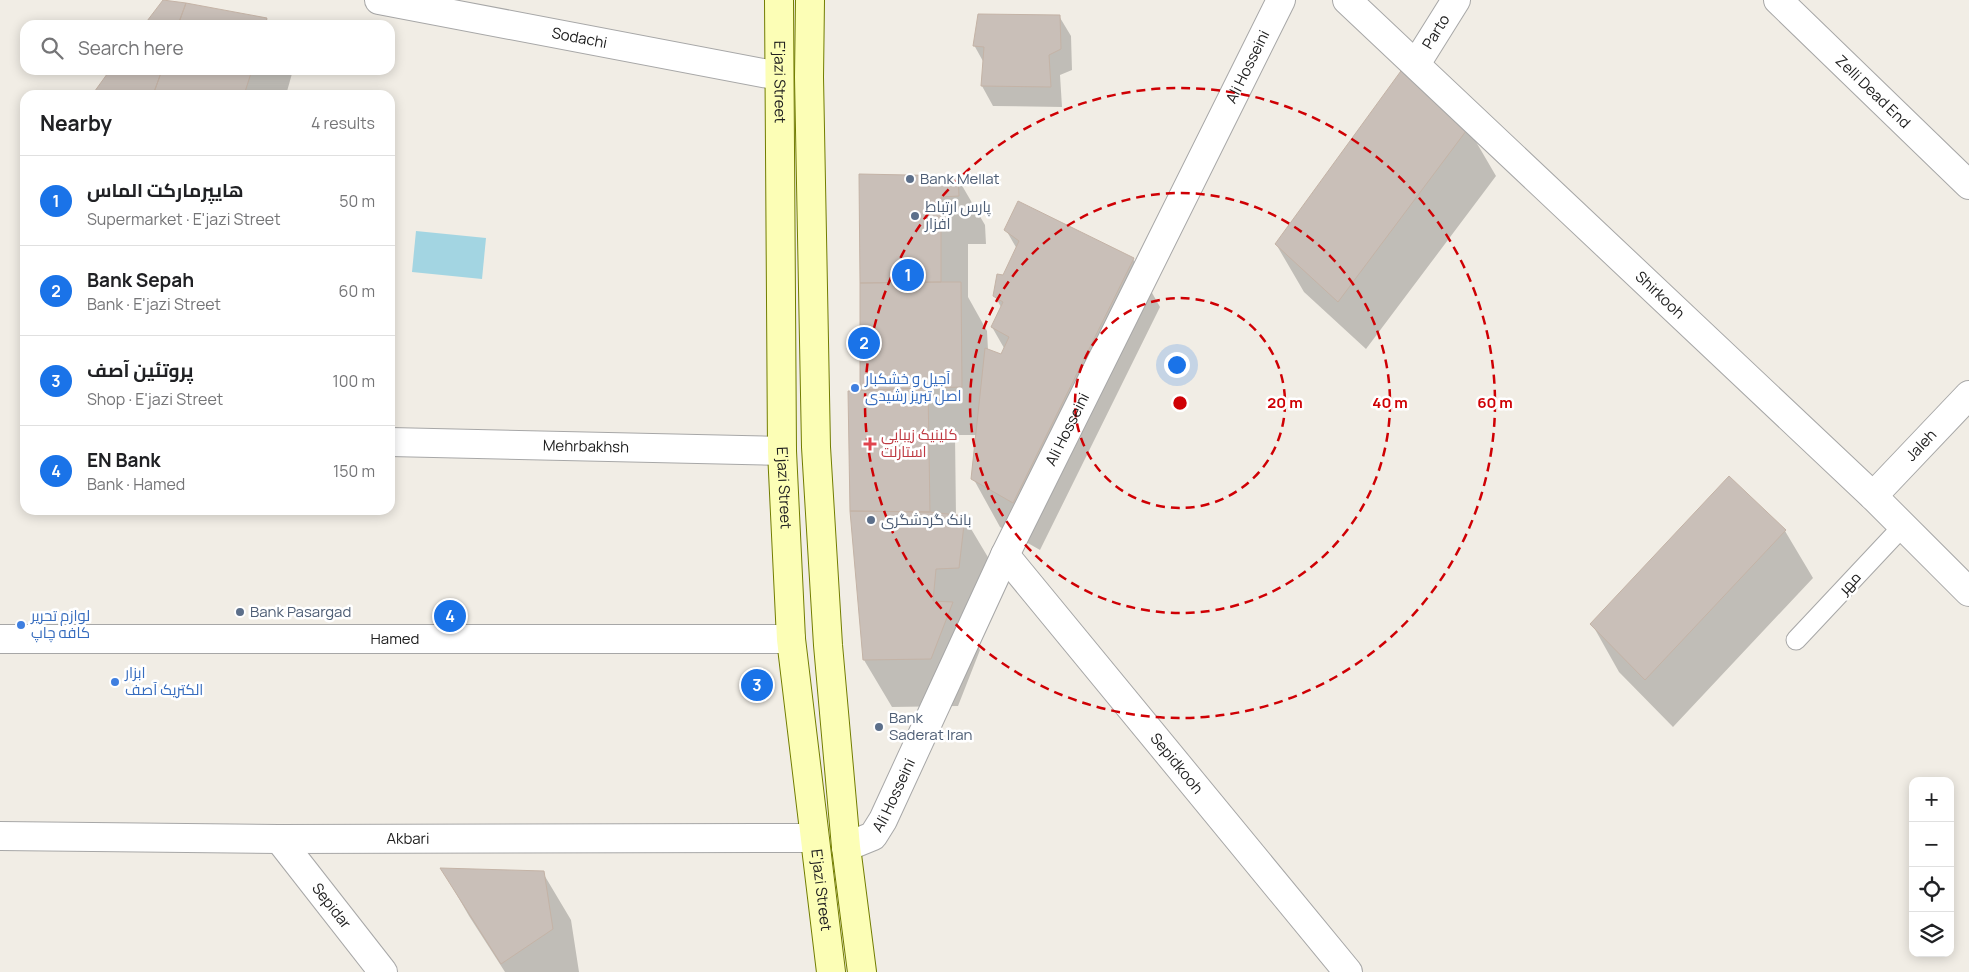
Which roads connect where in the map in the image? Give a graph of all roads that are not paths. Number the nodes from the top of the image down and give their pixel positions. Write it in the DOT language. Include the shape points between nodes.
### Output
graph roads {
  1 [pos="379,0"];
  2 [pos="779,0"];
  3 [pos="810,0"];
  4 [pos="1281,0"];
  5 [pos="1348,0"];
  6 [pos="1456,0"];
  7 [pos="1778,0"];
  8 [pos="1416,64"];
  9 [pos="779,76"];
  10 [pos="1969,185"];
  11 [pos="1969,395"];
  12 [pos="395,442"];
  13 [pos="782,451"];
  14 [pos="1873,496"];
  15 [pos="1903,526"];
  16 [pos="1005,555"];
  17 [pos="1969,592"];
  18 [pos="0,639"];
  19 [pos="791,639"];
  20 [pos="1796,640"];
  21 [pos="0,836"];
  22 [pos="814,838"];
  23 [pos="279,839"];
  24 [pos="846,847"];
  25 [pos="383,972"];
  26 [pos="831,972"];
  27 [pos="862,972"];
  28 [pos="1348,972"];
  1 -- 9 [label="street, Sodachi"];
  2 -- 9 [label="main road, E'jazi Street"];
  3 -- 24 [label="main road, E'jazi Street" via="816,447 828,645"];
  4 -- 16 [label="street, Ali Hosseini"];
  5 -- 8 [label="street, Shirkooh"];
  6 -- 8 [label="street, Parto"];
  7 -- 10 [label="street, Zelli Dead End"];
  8 -- 14 [label="street, Shirkooh"];
  9 -- 13 [label="main road, E'jazi Street"];
  11 -- 14 [label="street, Jaleh"];
  12 -- 13 [label="street, Mehrbakhsh"];
  13 -- 19 [label="main road, E'jazi Street"];
  14 -- 15 [label="street, Shirkooh"];
  15 -- 17 [label="street, Shirkooh"];
  15 -- 20 [label="lane, مهر"];
  16 -- 24 [label="street, Ali Hosseini" via="883,820 873,836"];
  16 -- 28 [label="street, Sepidkooh"];
  18 -- 19 [label="street, Hamed"];
  19 -- 22 [label="main road, E'jazi Street"];
  21 -- 23 [label="street, Akbari"];
  22 -- 23 [label="street, Akbari"];
  22 -- 24 [label="main road"];
  22 -- 26 [label="main road, E'jazi Street"];
  23 -- 25 [label="street, Sepidar"];
  24 -- 27 [label="main road, E'jazi Street"];
}
